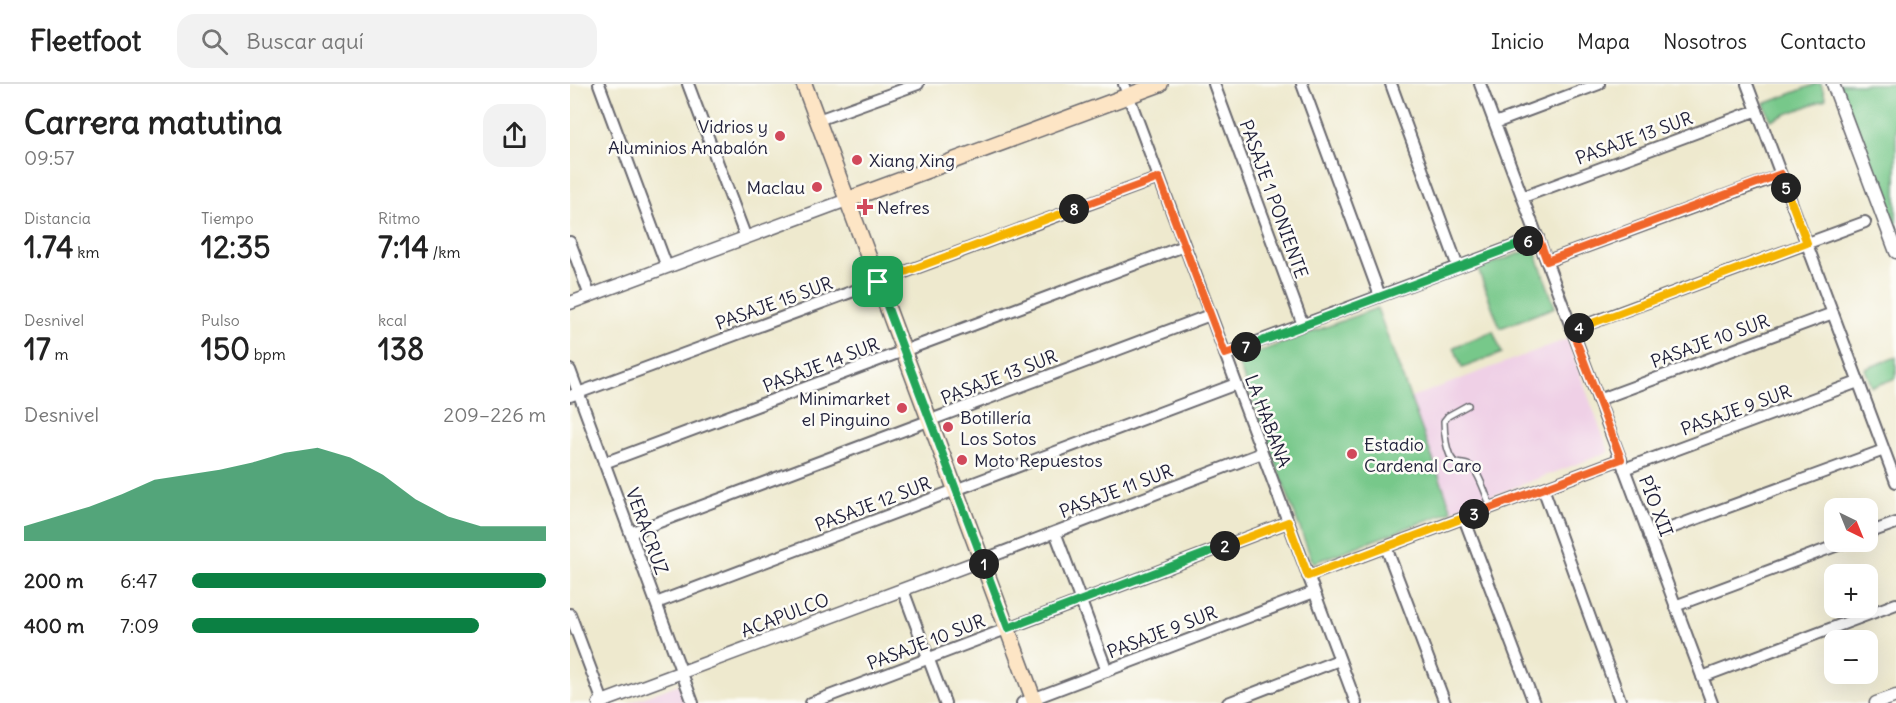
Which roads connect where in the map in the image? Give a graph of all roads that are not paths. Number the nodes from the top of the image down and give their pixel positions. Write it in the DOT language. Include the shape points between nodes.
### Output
graph roads {
  1 [pos="599,84"];
  2 [pos="688,84"];
  3 [pos="804,84"];
  4 [pos="918,84"];
  5 [pos="1160,84"];
  6 [pos="1214,84"];
  7 [pos="1302,84"];
  8 [pos="1390,84"];
  9 [pos="1480,84"];
  10 [pos="1599,84"];
  11 [pos="1747,84"];
  12 [pos="1833,84"];
  13 [pos="1126,90"];
  14 [pos="1757,110"];
  15 [pos="818,120"];
  16 [pos="1495,123"];
  17 [pos="1781,174"];
  18 [pos="1159,178"];
  19 [pos="1523,198"];
  20 [pos="847,200"];
  21 [pos="1865,222"];
  22 [pos="1538,237"];
  23 [pos="746,238"];
  24 [pos="570,242"];
  25 [pos="1807,243"];
  26 [pos="1184,246"];
  27 [pos="1896,252"];
  28 [pos="1547,261"];
  29 [pos="667,267"];
  30 [pos="1458,267"];
  31 [pos="878,282"];
  32 [pos="590,296"];
  33 [pos="1380,296"];
  34 [pos="570,303"];
  35 [pos="1833,313"];
  36 [pos="1210,315"];
  37 [pos="1303,325"];
  38 [pos="1572,330"];
  39 [pos="904,351"];
  40 [pos="1225,354"];
  41 [pos="570,370"];
  42 [pos="1858,382"];
  43 [pos="1236,384"];
  44 [pos="574,395"];
  45 [pos="1598,400"];
  46 [pos="1468,405"];
  47 [pos="930,421"];
  48 [pos="1884,450"];
  49 [pos="1262,453"];
  50 [pos="604,464"];
  51 [pos="1622,464"];
  52 [pos="1896,482"];
  53 [pos="1543,488"];
  54 [pos="956,490"];
  55 [pos="1491,508"];
  56 [pos="1464,518"];
  57 [pos="1288,522"];
  58 [pos="1896,523"];
  59 [pos="1878,529"];
  60 [pos="1055,532"];
  61 [pos="630,533"];
  62 [pos="1649,536"];
  63 [pos="1386,547"];
  64 [pos="1824,550"];
  65 [pos="982,560"];
  66 [pos="1308,576"];
  67 [pos="903,590"];
  68 [pos="1314,592"];
  69 [pos="1080,601"];
  70 [pos="656,603"];
  71 [pos="1896,604"];
  72 [pos="1675,606"];
  73 [pos="570,614"];
  74 [pos="1008,628"];
  75 [pos="928,659"];
  76 [pos="1340,660"];
  77 [pos="1107,671"];
  78 [pos="682,674"];
  79 [pos="1702,677"];
  80 [pos="1896,696"];
  81 [pos="601,702"];
  82 [pos="1030,702"];
  83 [pos="693,703"];
  84 [pos="811,703"];
  85 [pos="945,703"];
  86 [pos="1228,703"];
  87 [pos="1356,703"];
  88 [pos="1445,703"];
  89 [pos="1534,703"];
  90 [pos="1622,703"];
  91 [pos="1712,703"];
  92 [pos="1876,703"];
  1 -- 29 [label="street"];
  2 -- 23 [label="street"];
  3 -- 15 [label="main road"];
  4 -- 15 [label="street"];
  5 -- 13 [label="main road"];
  6 -- 37 [label="street, PASAJE 1 PONIENTE"];
  7 -- 33 [label="street"];
  8 -- 30 [label="street"];
  9 -- 16 [label="street, PÍO XII"];
  10 -- 16 [label="street"];
  11 -- 14 [label="street"];
  12 -- 27 [label="street"];
  13 -- 18 [label="street, LA HABANA"];
  13 -- 20 [label="main road"];
  14 -- 17 [label="street"];
  14 -- 19 [label="street, PASAJE 13 SUR"];
  15 -- 20 [label="main road"];
  16 -- 19 [label="street, PÍO XII"];
  17 -- 25 [label="street"];
  17 -- 28 [label="street"];
  18 -- 26 [label="street, LA HABANA"];
  18 -- 31 [label="street, PASAJE 15 SUR"];
  19 -- 22 [label="street, PÍO XII"];
  20 -- 23 [label="street"];
  20 -- 31 [label="main road"];
  21 -- 25 [label="street"];
  22 -- 28 [label="street, PÍO XII"];
  22 -- 30 [label="street"];
  23 -- 29 [label="street"];
  24 -- 32 [label="street"];
  25 -- 35 [label="street"];
  25 -- 38 [label="street"];
  26 -- 36 [label="street, LA HABANA"];
  26 -- 39 [label="street, PASAJE 14 SUR"];
  28 -- 38 [label="street, PÍO XII"];
  29 -- 32 [label="street"];
  30 -- 33 [label="street"];
  31 -- 39 [label="main road"];
  31 -- 44 [label="street, PASAJE 15 SUR"];
  32 -- 34 [label="street"];
  33 -- 37 [label="street"];
  35 -- 42 [label="street"];
  35 -- 45 [label="street, PASAJE 10 SUR"];
  36 -- 40 [label="street, LA HABANA"];
  36 -- 47 [label="street, PASAJE 13 SUR"];
  37 -- 40 [label="street"];
  38 -- 45 [label="street, PÍO XII"];
  39 -- 47 [label="main road"];
  39 -- 50 [label="street, PASAJE 14 SUR"];
  40 -- 43 [label="street, LA HABANA"];
  41 -- 44 [label="street, VERACRUZ"];
  42 -- 48 [label="street"];
  42 -- 51 [label="street, PASAJE 9 SUR"];
  43 -- 49 [label="street, LA HABANA"];
  43 -- 54 [label="street, PASAJE 12 SUR"];
  44 -- 50 [label="street, VERACRUZ"];
  45 -- 51 [label="street, PÍO XII"];
  46 -- 55 [label="lane" via="1444,421 1445,441 1455,462 1474,469"];
  47 -- 54 [label="main road"];
  47 -- 61 [label="street, PASAJE 13 SUR"];
  48 -- 52 [label="street"];
  48 -- 62 [label="street"];
  49 -- 57 [label="street, LA HABANA"];
  49 -- 60 [label="street, PASAJE 11 SUR"];
  50 -- 61 [label="street, VERACRUZ"];
  51 -- 53 [label="street, PASAJE 9 SUR"];
  51 -- 62 [label="street, PÍO XII"];
  53 -- 55 [label="street, PASAJE 9 SUR"];
  53 -- 90 [label="street"];
  54 -- 65 [label="main road"];
  54 -- 70 [label="street, PASAJE 12 SUR"];
  55 -- 56 [label="street, PASAJE 9 SUR"];
  56 -- 63 [label="street, PASAJE 9 SUR"];
  56 -- 89 [label="street"];
  57 -- 66 [label="street, LA HABANA"];
  57 -- 69 [label="street, PASAJE 10 SUR"];
  58 -- 59 [label="street"];
  60 -- 65 [label="street, PASAJE 11 SUR"];
  60 -- 69 [label="street"];
  61 -- 70 [label="street, VERACRUZ"];
  62 -- 72 [label="street, PÍO XII"];
  63 -- 66 [label="street, PASAJE 9 SUR"];
  63 -- 88 [label="street"];
  64 -- 72 [label="street"];
  65 -- 67 [label="street, ACAPULCO"];
  65 -- 74 [label="main road"];
  66 -- 68 [label="street, LA HABANA"];
  67 -- 75 [label="street"];
  67 -- 78 [label="street, ACAPULCO"];
  68 -- 76 [label="street, LA HABANA"];
  68 -- 77 [label="street, PASAJE 9 SUR"];
  69 -- 74 [label="street, PASAJE 10 SUR"];
  69 -- 77 [label="street"];
  70 -- 78 [label="street, VERACRUZ"];
  71 -- 79 [label="street"];
  72 -- 79 [label="street, PÍO XII"];
  73 -- 81 [label="street"];
  74 -- 75 [label="street, PASAJE 10 SUR"];
  74 -- 82 [label="main road"];
  75 -- 84 [label="street, PASAJE 10 SUR"];
  75 -- 85 [label="street"];
  76 -- 86 [label="street"];
  76 -- 87 [label="street, LA HABANA"];
  77 -- 82 [label="street, PASAJE 9 SUR"];
  78 -- 81 [label="street, ACAPULCO"];
  78 -- 83 [label="street, VERACRUZ"];
  79 -- 91 [label="street, PÍO XII"];
  80 -- 92 [label="street"];
}
